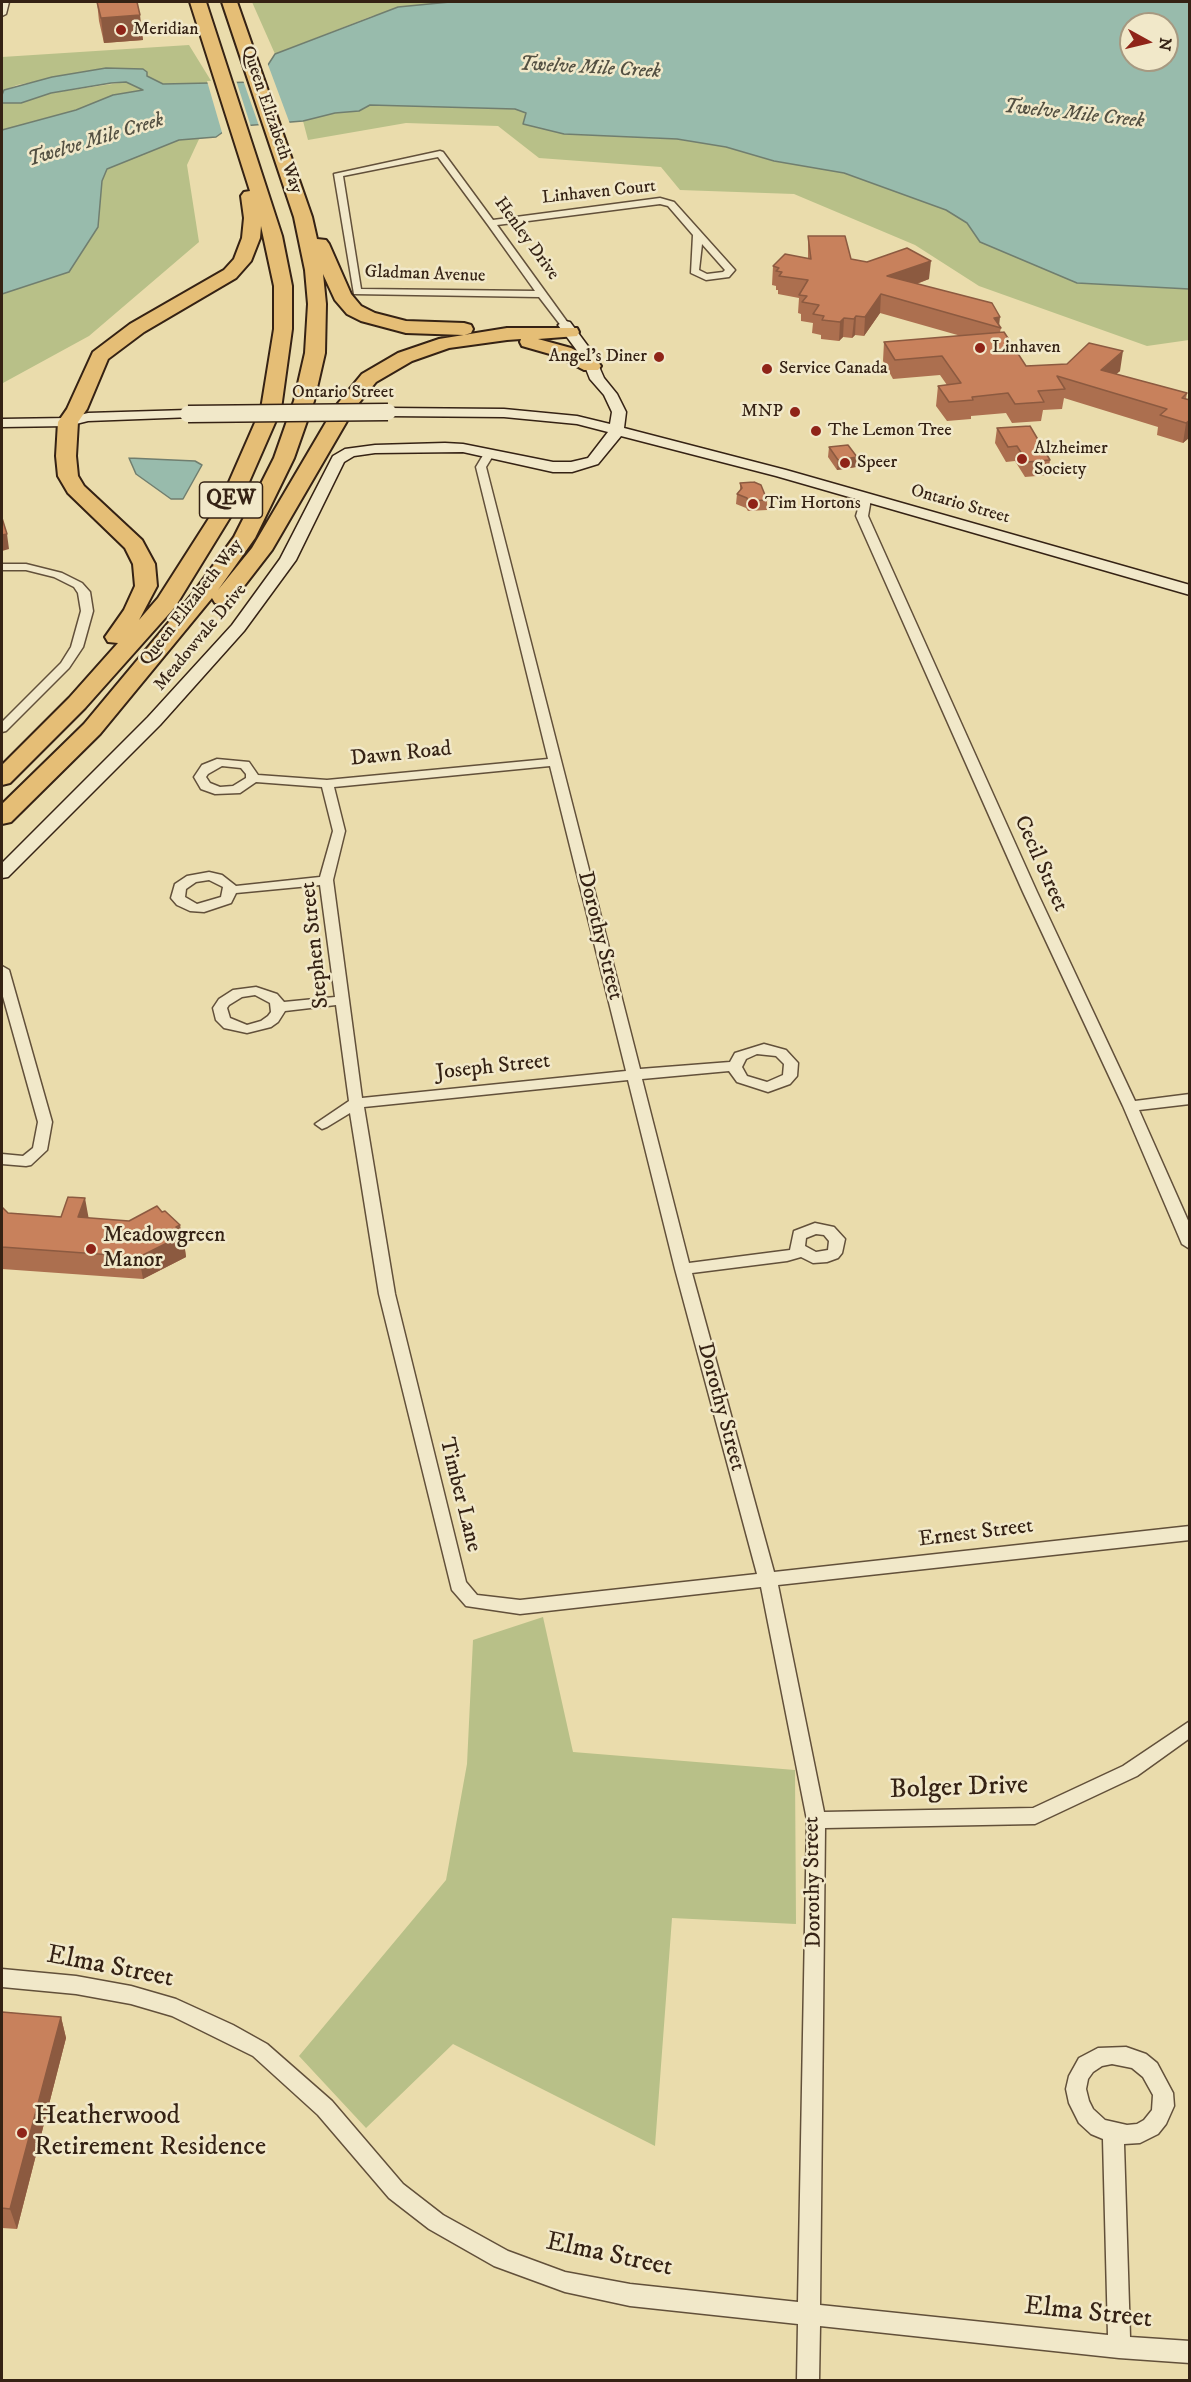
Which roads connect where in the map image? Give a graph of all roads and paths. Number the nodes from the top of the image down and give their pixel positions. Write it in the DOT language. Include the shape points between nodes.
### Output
graph roads {
  1 [pos="5,2"];
  2 [pos="198,2"];
  3 [pos="229,2"];
  4 [pos="2,14"];
  5 [pos="245,152"];
  6 [pos="345,173"];
  7 [pos="303,217"];
  8 [pos="491,223"];
  9 [pos="698,234"];
  10 [pos="543,294"];
  11 [pos="567,328"];
  12 [pos="446,343"];
  13 [pos="591,366"];
  14 [pos="68,422"];
  15 [pos="2,423"];
  16 [pos="616,432"];
  17 [pos="489,454"];
  18 [pos="866,499"];
  19 [pos="2,567"];
  20 [pos="1190,590"];
  21 [pos="2,728"];
  22 [pos="92,729"];
  23 [pos="2,762"];
  24 [pos="555,762"];
  25 [pos="2,778"];
  26 [pos="252,778"];
  27 [pos="327,784"];
  28 [pos="2,818"];
  29 [pos="2,873"];
  30 [pos="326,880"];
  31 [pos="231,890"];
  32 [pos="2,970"];
  33 [pos="343,1000"];
  34 [pos="279,1007"];
  35 [pos="735,1068"];
  36 [pos="634,1075"];
  37 [pos="1190,1099"];
  38 [pos="356,1103"];
  39 [pos="1130,1106"];
  40 [pos="322,1124"];
  41 [pos="2,1159"];
  42 [pos="1190,1244"];
  43 [pos="801,1252"];
  44 [pos="682,1269"];
  45 [pos="1189,1534"];
  46 [pos="768,1581"];
  47 [pos="1190,1728"];
  48 [pos="816,1820"];
  49 [pos="2,1978"];
  50 [pos="1113,2133"];
  51 [pos="809,2314"];
  52 [pos="1119,2347"];
  53 [pos="1190,2352"];
  54 [pos="808,2380"];
  1 -- 4 [label="street"];
  2 -- 5 [label="highway, Queen Elizabeth Way / QEW"];
  3 -- 7 [label="highway, Queen Elizabeth Way / QEW"];
  5 -- 14 [label="highway" via="253,218 251,238 242,261 230,274 137,328 100,356"];
  5 -- 25 [label="highway, Queen Elizabeth Way / QEW" via="273,236 283,286 279,367 271,409 261,435 232,498 167,602 77,703"];
  6 -- 8 [label="street, Henley Drive" via="440,154"];
  6 -- 10 [label="street, Gladman Avenue" via="338,174 357,292"];
  7 -- 11 [label="highway" via="342,296 354,310 368,317 429,329"];
  7 -- 22 [label="highway, Queen Elizabeth Way / QEW" via="317,304 315,353 304,401 284,458 244,538 202,597"];
  8 -- 9 [label="street, Linhaven Court" via="660,201 672,204"];
  8 -- 10 [label="street, Henley Drive"];
  9 -- 9 [label="street, Linhaven Court" via="694,271 706,277 726,275 730,270"];
  10 -- 11 [label="street, Henley Drive"];
  11 -- 12 [label="highway"];
  11 -- 13 [label="street, Henley Drive"];
  12 -- 13 [label="highway" via="490,339 533,342 564,351"];
  12 -- 22 [label="highway" via="405,357 361,385 261,550 184,642"];
  13 -- 16 [label="street, Henley Drive" via="619,412"];
  14 -- 15 [label="street, Ontario Street"];
  14 -- 16 [label="street, Ontario Street" via="86,426 187,419 386,418"];
  14 -- 23 [label="highway" via="68,476 84,499 134,545 144,564 146,586 135,610 92,670"];
  16 -- 17 [label="street, Meadowvale Drive" via="593,461 572,467"];
  16 -- 18 [label="street, Ontario Street"];
  17 -- 24 [label="street, Dorothy Street" via="481,467"];
  17 -- 29 [label="street, Meadowvale Drive" via="463,448 411,447 350,453 338,459 288,560 238,628 154,721"];
  18 -- 20 [label="street, Ontario Street"];
  18 -- 39 [label="street, Cecil Street" via="862,516"];
  19 -- 21 [label="street" via="26,567 68,580 84,592 87,611 77,647 65,665"];
  22 -- 28 [label="highway, Queen Elizabeth Way / QEW"];
  24 -- 27 [label="street, Dawn Road"];
  24 -- 36 [label="street, Dorothy Street"];
  26 -- 27 [label="street, Dawn Road"];
  27 -- 30 [label="street, Stephen Street" via="339,831"];
  30 -- 31 [label="street"];
  30 -- 33 [label="street, Stephen Street"];
  32 -- 41 [label="street" via="45,1122 40,1150 26,1161"];
  33 -- 34 [label="street"];
  33 -- 38 [label="street, Stephen Street"];
  35 -- 36 [label="street, Joseph Street" via="720,1066"];
  36 -- 38 [label="street, Joseph Street"];
  36 -- 44 [label="street, Dorothy Street"];
  37 -- 39 [label="street"];
  38 -- 40 [label="street"];
  38 -- 46 [label="street, Timber Lane" via="387,1294 458,1585 472,1601 520,1607"];
  39 -- 42 [label="street, Cecil Street"];
  43 -- 44 [label="street"];
  44 -- 46 [label="street, Dorothy Street"];
  45 -- 46 [label="street, Ernest Street"];
  46 -- 48 [label="street, Dorothy Street"];
  47 -- 48 [label="street, Bolger Drive" via="1130,1772 1035,1816"];
  48 -- 51 [label="street, Dorothy Street"];
  49 -- 51 [label="street, Elma Street" via="131,1995 176,2008 260,2050 325,2108 396,2191 436,2222 502,2259 565,2282 630,2295"];
  50 -- 50 [label="street" via="1127,2135 1146,2130 1164,2106 1159,2081 1150,2070 1132,2058 1112,2055 1098,2057 1086,2065 1076,2089 1086,2116"];
  50 -- 52 [label="street"];
  51 -- 52 [label="street, Elma Street"];
  51 -- 54 [label="street, Dorothy Street"];
  52 -- 53 [label="street, Elma Street"];
}
